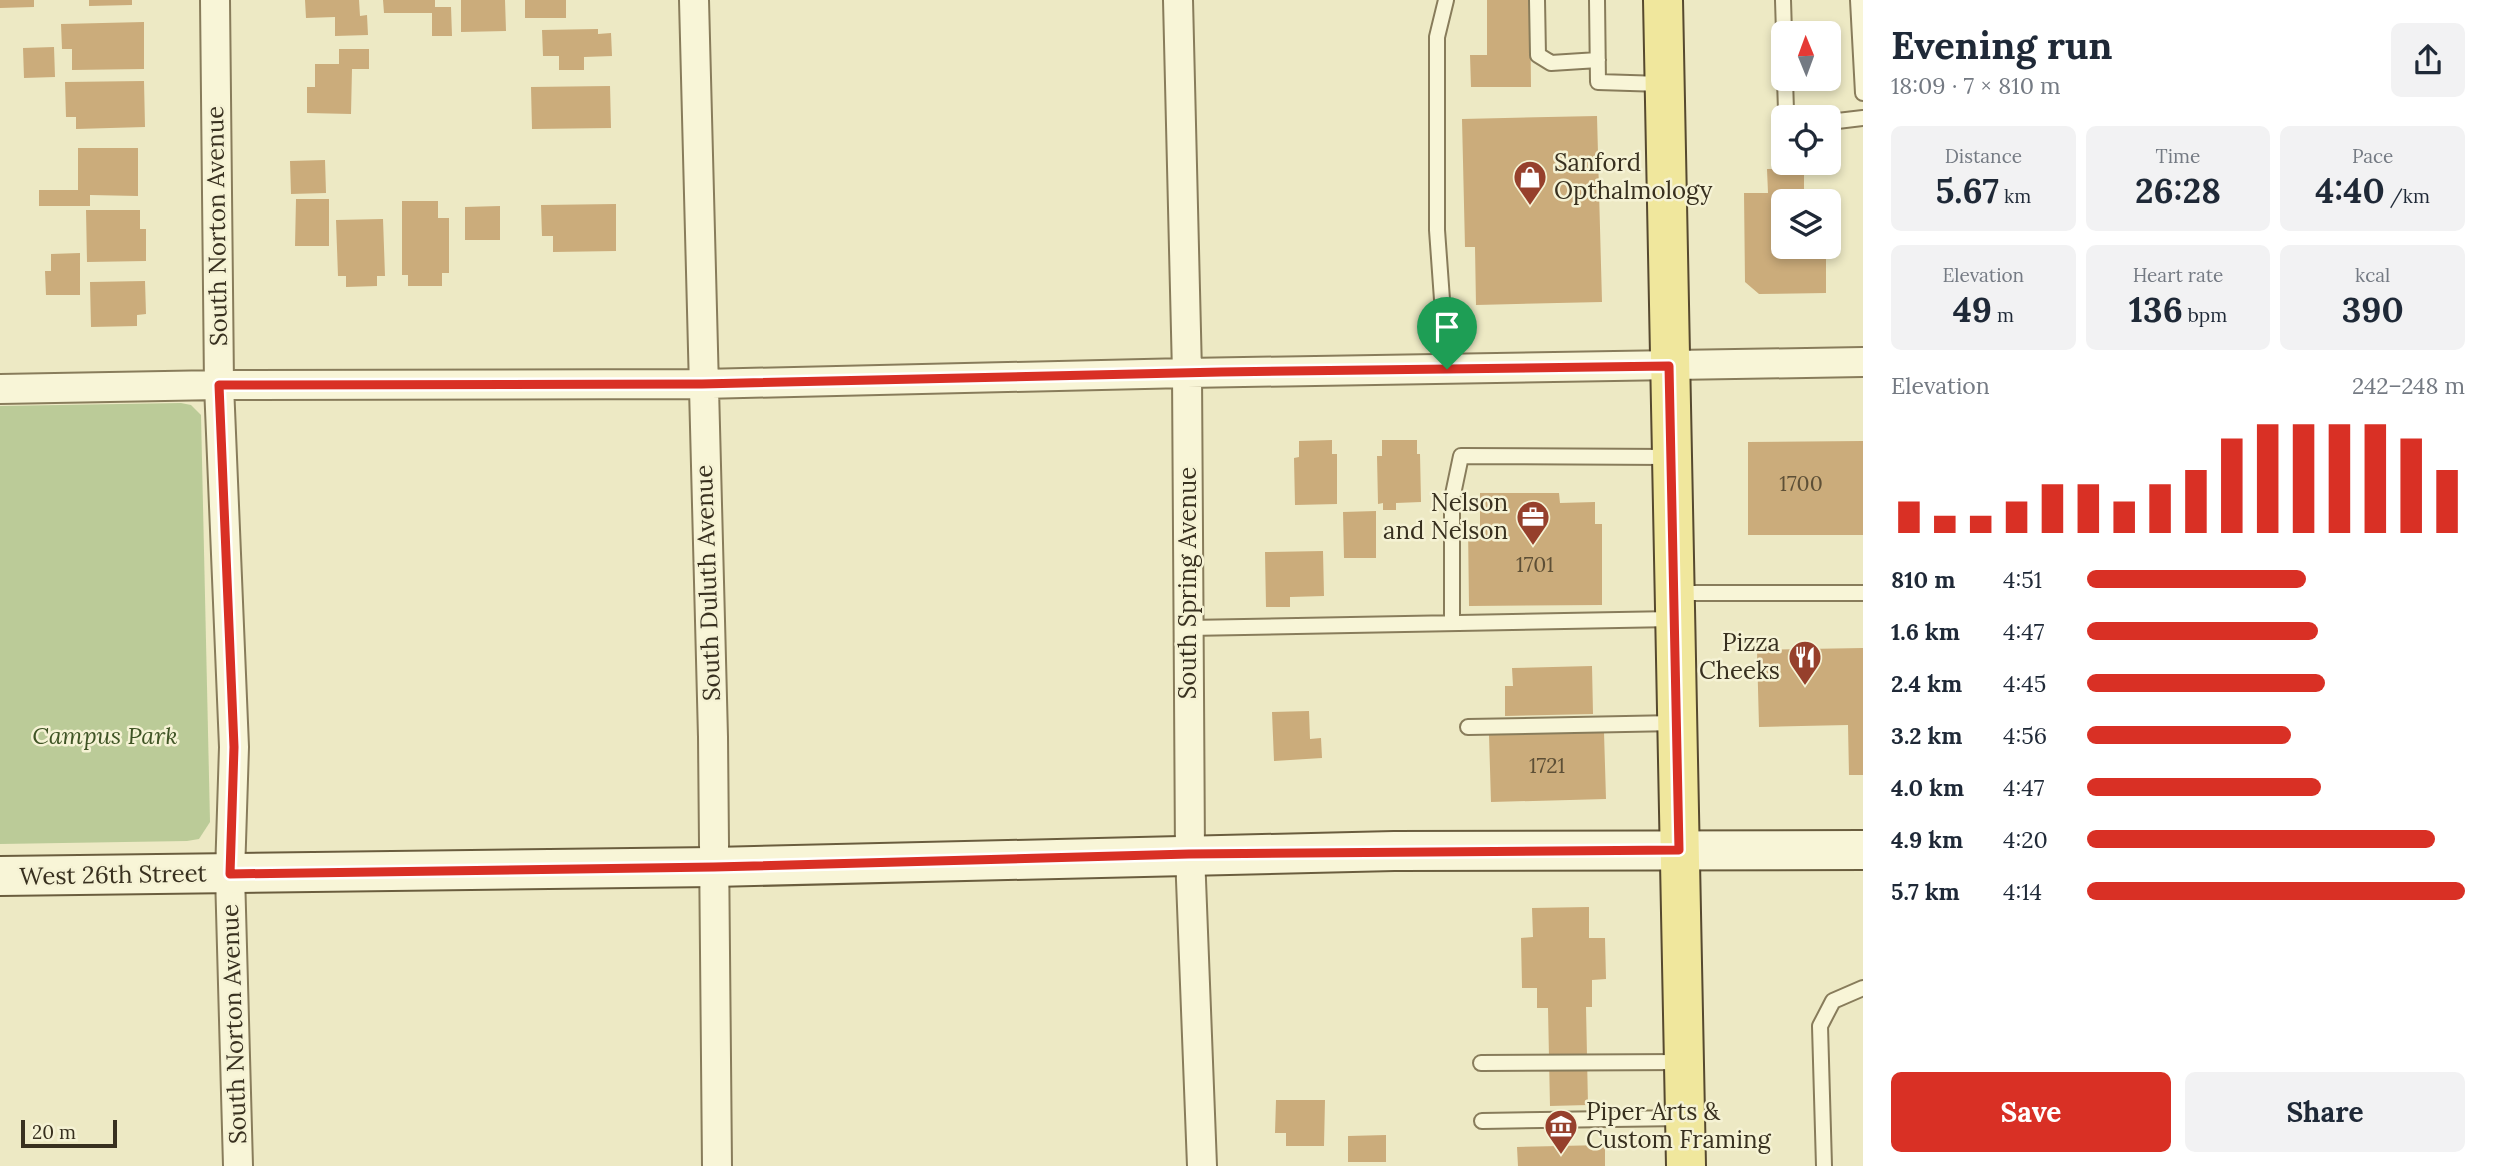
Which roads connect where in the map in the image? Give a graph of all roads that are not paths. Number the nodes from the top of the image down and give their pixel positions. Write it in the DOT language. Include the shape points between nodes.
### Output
graph roads {
  1 [pos="215,0"];
  2 [pos="694,0"];
  3 [pos="1178,0"];
  4 [pos="1446,0"];
  5 [pos="1662,0"];
  6 [pos="1783,0"];
  7 [pos="1858,0"];
  8 [pos="1594,8"];
  9 [pos="1538,9"];
  10 [pos="1784,21"];
  11 [pos="1598,60"];
  12 [pos="1664,84"];
  13 [pos="1863,93"];
  14 [pos="1863,118"];
  15 [pos="1841,121"];
  16 [pos="1863,362"];
  17 [pos="1669,366"];
  18 [pos="1447,369"];
  19 [pos="1186,373"];
  20 [pos="702,384"];
  21 [pos="219,385"];
  22 [pos="0,389"];
  23 [pos="1671,457"];
  24 [pos="1863,593"];
  25 [pos="1675,606"];
  26 [pos="1452,623"];
  27 [pos="1188,628"];
  28 [pos="1676,723"];
  29 [pos="1468,727"];
  30 [pos="1679,850"];
  31 [pos="1863,850"];
  32 [pos="1189,854"];
  33 [pos="714,867"];
  34 [pos="230,874"];
  35 [pos="0,876"];
  36 [pos="1863,988"];
  37 [pos="1684,1062"];
  38 [pos="1481,1063"];
  39 [pos="1685,1118"];
  40 [pos="1482,1121"];
  41 [pos="238,1166"];
  42 [pos="717,1166"];
  43 [pos="1202,1166"];
  44 [pos="1686,1166"];
  45 [pos="1824,1166"];
  1 -- 21 [label="street, South Norton Avenue"];
  2 -- 20 [label="street, South Duluth Avenue"];
  3 -- 19 [label="street, South Spring Avenue"];
  4 -- 18 [label="lane" via="1437,37 1437,230"];
  5 -- 12 [label="main road"];
  6 -- 10 [label="lane"];
  7 -- 13 [label="lane"];
  8 -- 11 [label="lane"];
  9 -- 11 [label="lane" via="1538,54 1551,63"];
  11 -- 12 [label="lane" via="1598,82"];
  12 -- 17 [label="main road"];
  14 -- 15 [label="lane"];
  16 -- 17 [label="street"];
  17 -- 18 [label="street"];
  17 -- 23 [label="main road"];
  18 -- 19 [label="street"];
  19 -- 20 [label="street"];
  19 -- 27 [label="street, South Spring Avenue"];
  20 -- 21 [label="street"];
  20 -- 33 [label="street, South Duluth Avenue"];
  21 -- 22 [label="street"];
  21 -- 34 [label="street, South Norton Avenue" via="234,747"];
  23 -- 25 [label="main road"];
  23 -- 26 [label="lane" via="1461,456 1452,499"];
  24 -- 25 [label="lane"];
  25 -- 26 [label="lane"];
  25 -- 28 [label="main road"];
  26 -- 27 [label="lane"];
  27 -- 32 [label="street, South Spring Avenue"];
  28 -- 29 [label="lane"];
  28 -- 30 [label="main road"];
  30 -- 31 [label="main road, West 26th Street"];
  30 -- 32 [label="main road, West 26th Street"];
  30 -- 37 [label="main road"];
  32 -- 33 [label="main road, West 26th Street"];
  32 -- 43 [label="street, South Spring Avenue"];
  33 -- 34 [label="main road, West 26th Street"];
  33 -- 42 [label="street, South Duluth Avenue"];
  34 -- 35 [label="main road, West 26th Street"];
  34 -- 41 [label="street, South Norton Avenue"];
  36 -- 45 [label="lane" via="1833,1002 1820,1026"];
  37 -- 38 [label="lane"];
  37 -- 39 [label="main road"];
  39 -- 40 [label="lane"];
  39 -- 44 [label="main road"];
}
